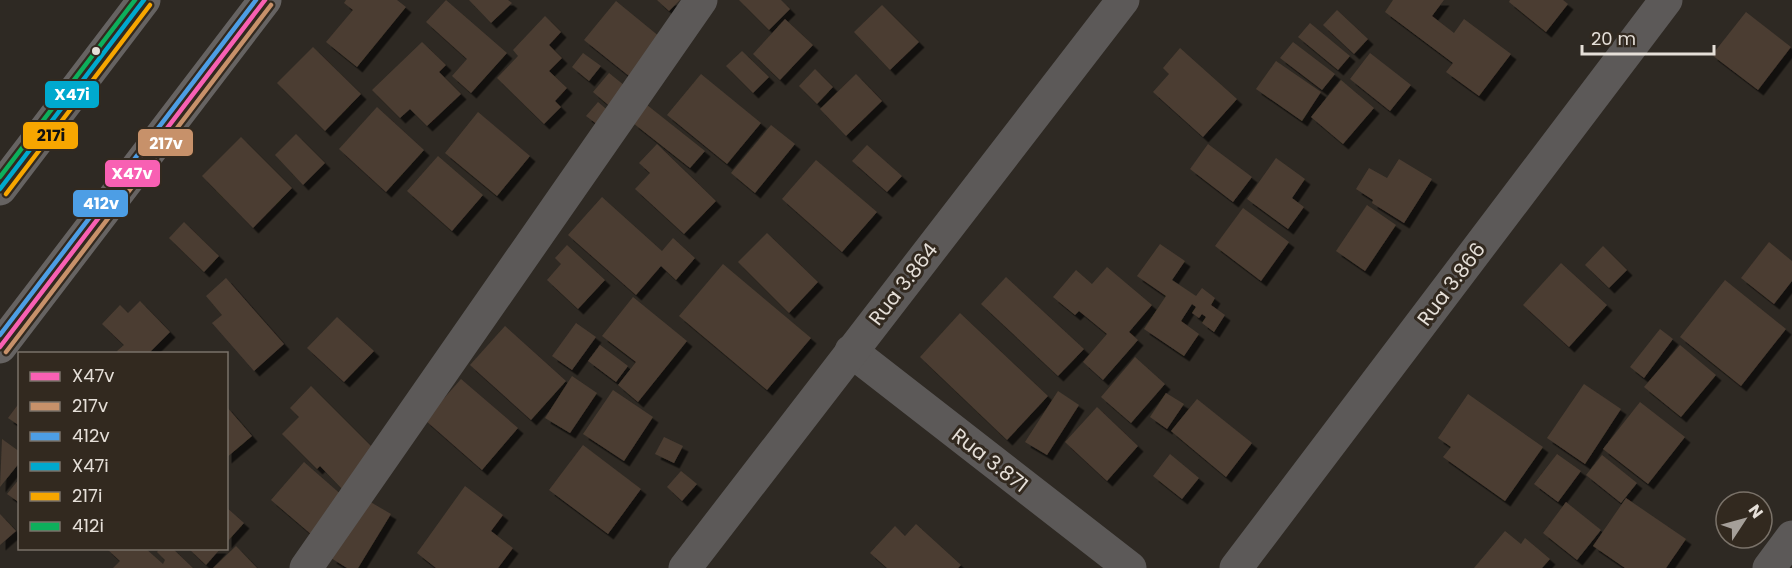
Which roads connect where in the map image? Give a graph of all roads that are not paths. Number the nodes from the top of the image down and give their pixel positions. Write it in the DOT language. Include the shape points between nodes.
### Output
graph roads {
  1 [pos="144,0"];
  2 [pos="266,0"];
  3 [pos="700,0"];
  4 [pos="1123,0"];
  5 [pos="1666,0"];
  6 [pos="0,189"];
  7 [pos="0,347"];
  8 [pos="851,351"];
  9 [pos="1792,537"];
  10 [pos="306,568"];
  11 [pos="684,568"];
  12 [pos="1130,568"];
  13 [pos="1236,568"];
  14 [pos="1769,568"];
  1 -- 6 [label="main road"];
  2 -- 7 [label="main road"];
  3 -- 10 [label="street"];
  4 -- 8 [label="street, Rua 3.864"];
  5 -- 13 [label="street, Rua 3.866"];
  8 -- 11 [label="street, Rua 3.864"];
  8 -- 12 [label="street, Rua 3.871"];
  9 -- 14 [label="street"];
}
